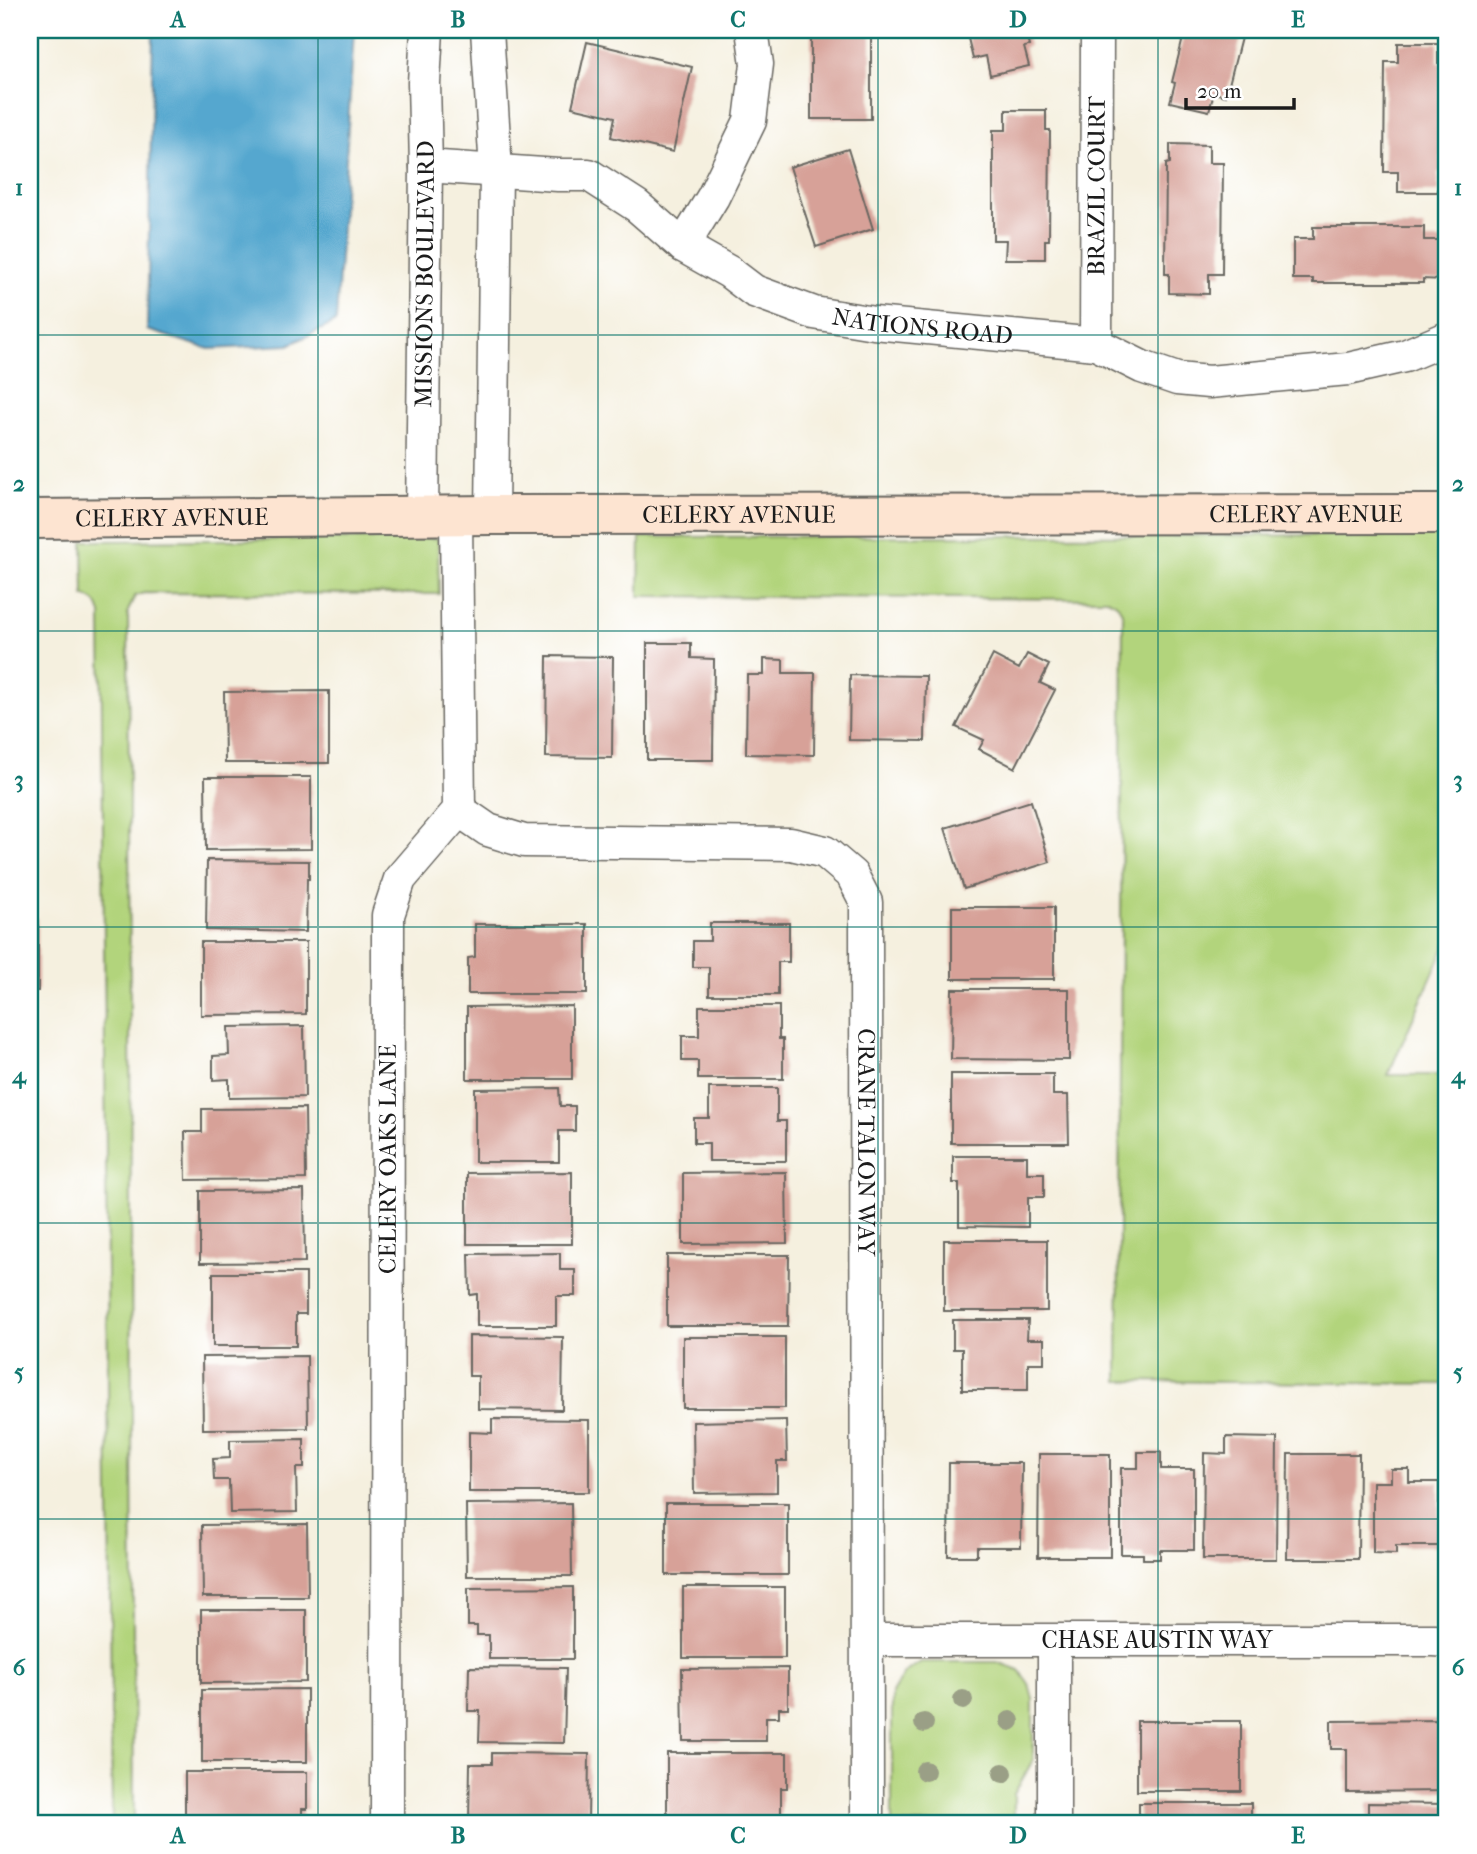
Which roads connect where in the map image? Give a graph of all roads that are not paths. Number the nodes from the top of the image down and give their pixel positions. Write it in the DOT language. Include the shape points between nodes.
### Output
graph roads {
  1 [pos="427,30"];
  2 [pos="487,30"];
  3 [pos="752,30"];
  4 [pos="1097,30"];
  5 [pos="426,166"];
  6 [pos="496,170"];
  7 [pos="683,246"];
  8 [pos="1447,338"];
  9 [pos="1096,344"];
  10 [pos="1447,514"];
  11 [pos="457,516"];
  12 [pos="30,519"];
  13 [pos="459,810"];
  14 [pos="867,1640"];
  15 [pos="1054,1641"];
  16 [pos="1447,1642"];
  17 [pos="387,1824"];
  18 [pos="867,1824"];
  19 [pos="1054,1824"];
  1 -- 5 [label="street, MISSIONS BOULEVARD"];
  2 -- 6 [label="street"];
  3 -- 7 [label="street" via="757,64 750,121"];
  4 -- 9 [label="street, BRAZIL COURT"];
  5 -- 6 [label="street, NATIONS ROAD"];
  5 -- 11 [label="street, MISSIONS BOULEVARD"];
  6 -- 7 [label="street, NATIONS ROAD" via="589,175 637,206"];
  6 -- 11 [label="street"];
  7 -- 9 [label="street, NATIONS ROAD" via="754,291 814,313"];
  8 -- 9 [label="street, NATIONS ROAD" via="1405,356 1348,369 1209,382 1177,379"];
  10 -- 11 [label="main road, CELERY AVENUE"];
  11 -- 12 [label="main road, CELERY AVENUE"];
  11 -- 13 [label="street"];
  13 -- 14 [label="street, CRANE TALON WAY" via="488,830 524,841 791,844 825,852 852,876 866,902"];
  13 -- 17 [label="street, CELERY OAKS LANE" via="400,879 388,915"];
  14 -- 15 [label="street, CHASE AUSTIN WAY"];
  14 -- 18 [label="street, CRANE TALON WAY"];
  15 -- 16 [label="street, CHASE AUSTIN WAY"];
  15 -- 19 [label="street"];
}
